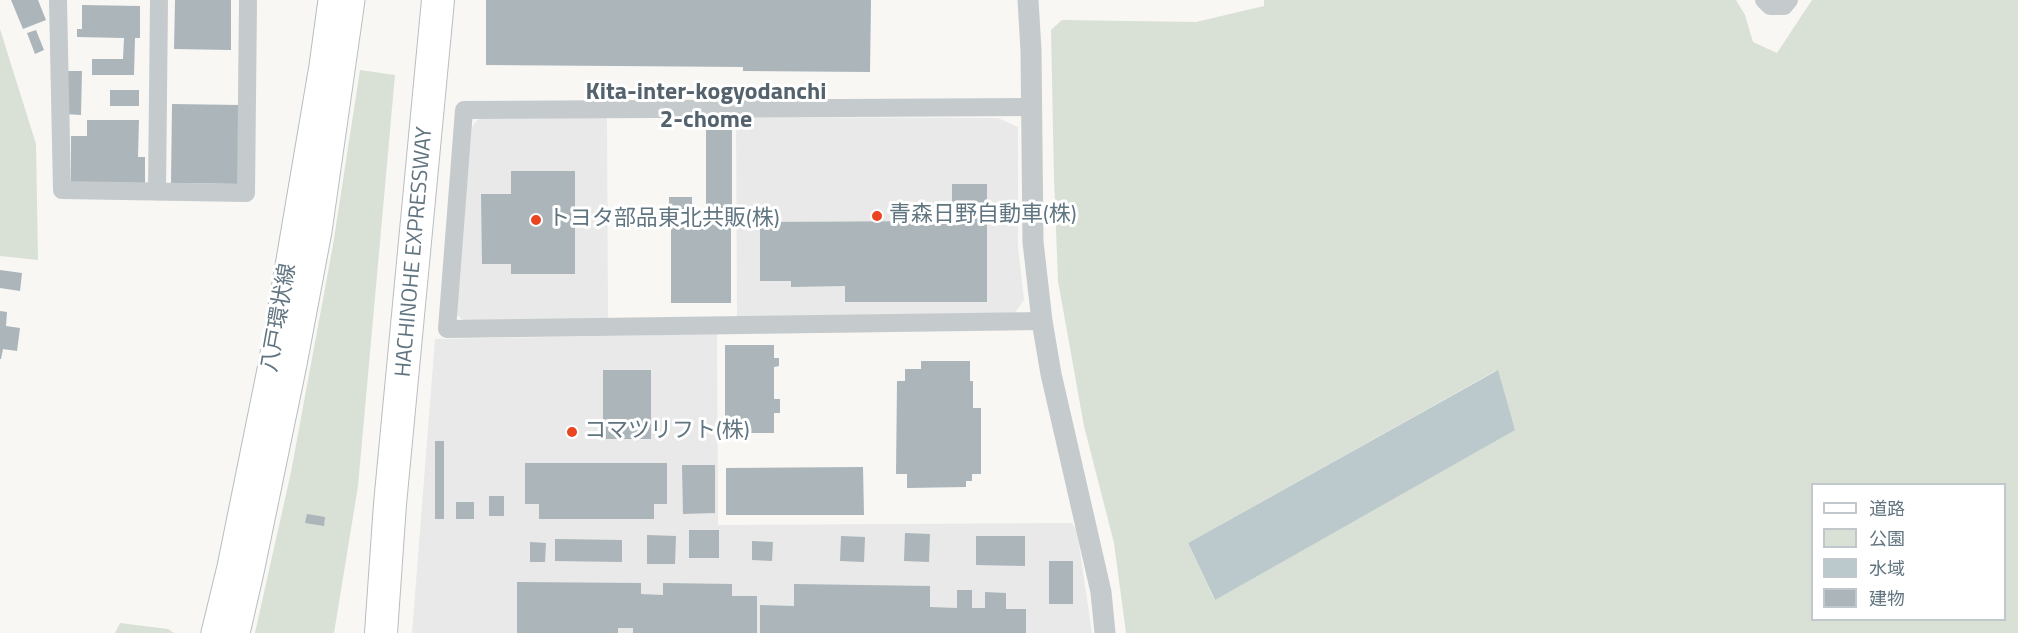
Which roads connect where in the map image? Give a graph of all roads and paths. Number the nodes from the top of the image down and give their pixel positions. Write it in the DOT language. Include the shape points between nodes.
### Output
graph roads {
  1 [pos="57,0"];
  2 [pos="159,0"];
  3 [pos="248,0"];
  4 [pos="332,0"];
  5 [pos="351,0"];
  6 [pos="438,0"];
  7 [pos="1028,0"];
  8 [pos="1764,0"];
  9 [pos="1789,0"];
  10 [pos="1032,107"];
  11 [pos="157,192"];
  12 [pos="1042,321"];
  13 [pos="390,504"];
  14 [pos="214,633"];
  15 [pos="236,633"];
  16 [pos="371,633"];
  17 [pos="381,633"];
  18 [pos="1105,633"];
  1 -- 11 [label="street" via="62,190"];
  2 -- 11 [label="street"];
  3 -- 11 [label="street" via="246,193"];
  4 -- 14 [label="main road, 八戸環状線" via="273,360"];
  5 -- 15 [label="main road, 八戸環状線" via="318,231"];
  6 -- 13 [label="highway, HACHINOHE EXPRESSWAY"];
  7 -- 10 [label="street"];
  8 -- 9 [label="street" via="1770,6 1784,6"];
  10 -- 12 [label="street" via="1034,242"];
  10 -- 12 [label="street" via="464,110 447,329"];
  12 -- 18 [label="street" via="1101,592"];
  13 -- 16 [label="highway, HACHINOHE EXPRESSWAY"];
  13 -- 17 [label="highway, HACHINOHE EXPRESSWAY"];
}
